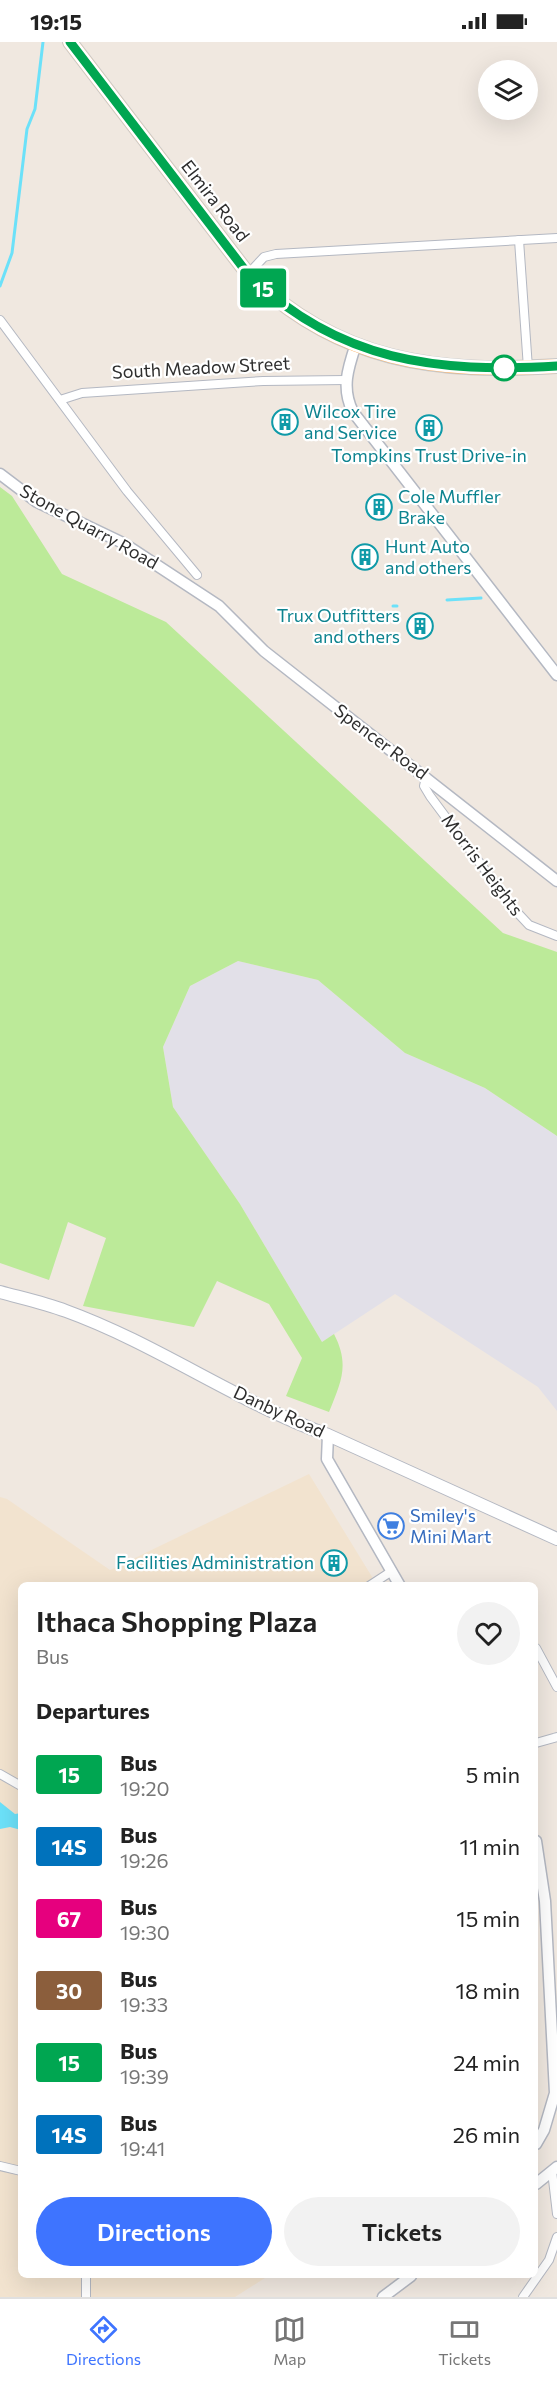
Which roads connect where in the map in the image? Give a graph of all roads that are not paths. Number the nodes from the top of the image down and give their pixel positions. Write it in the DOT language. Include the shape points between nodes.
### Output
graph roads {
  1 [pos="70,42"];
  2 [pos="557,238"];
  3 [pos="519,240"];
  4 [pos="248,274"];
  5 [pos="0,320"];
  6 [pos="356,344"];
  7 [pos="557,366"];
  8 [pos="528,368"];
  9 [pos="346,380"];
  10 [pos="60,400"];
  11 [pos="0,474"];
  12 [pos="197,575"];
  13 [pos="209,598"];
  14 [pos="557,675"];
  15 [pos="426,777"];
  16 [pos="557,881"];
  17 [pos="557,936"];
  18 [pos="0,1292"];
  19 [pos="328,1435"];
  20 [pos="557,1539"];
  21 [pos="392,1571"];
  22 [pos="375,1582"];
  23 [pos="398,1582"];
  24 [pos="538,1652"];
  25 [pos="557,1687"];
  26 [pos="557,1737"];
  27 [pos="538,1742"];
  28 [pos="0,1774"];
  29 [pos="18,1784"];
  30 [pos="538,1854"];
  31 [pos="538,2140"];
  32 [pos="0,2166"];
  33 [pos="554,2169"];
  34 [pos="18,2170"];
  35 [pos="538,2182"];
  36 [pos="557,2214"];
  37 [pos="557,2237"];
  38 [pos="538,2276"];
  39 [pos="86,2278"];
  40 [pos="408,2278"];
  41 [pos="536,2278"];
  42 [pos="86,2297"];
  43 [pos="383,2297"];
  44 [pos="523,2297"];
  1 -- 4 [label="highway, Elmira Road"];
  2 -- 3 [label="street"];
  3 -- 4 [label="street" via="276,254 264,257"];
  3 -- 8 [label="street"];
  4 -- 6 [label="highway, Elmira Road" via="302,318"];
  5 -- 10 [label="street"];
  6 -- 8 [label="highway" via="437,366"];
  6 -- 9 [label="street"];
  7 -- 8 [label="highway"];
  9 -- 10 [label="street, South Meadow Street" via="263,381 82,393"];
  9 -- 14 [label="street" via="350,405 366,430"];
  10 -- 12 [label="street" via="127,491"];
  11 -- 13 [label="street, Stone Quarry Road" via="37,502 123,543"];
  13 -- 15 [label="street, Spencer Road" via="264,651"];
  15 -- 16 [label="street, Spencer Road"];
  15 -- 17 [label="street, Morris Heights" via="424,786 430,796 514,909 529,925"];
  18 -- 19 [label="main road, Danby Road" via="66,1311 183,1365 291,1422"];
  19 -- 20 [label="main road, Danby Road"];
  19 -- 21 [label="street" via="327,1459"];
  21 -- 22 [label="street"];
  21 -- 23 [label="street"];
  24 -- 25 [label="street"];
  26 -- 27 [label="street"];
  28 -- 29 [label="street"];
  30 -- 31 [label="street" via="545,1901 555,2066 555,2093"];
  32 -- 34 [label="street"];
  33 -- 35 [label="street"];
  33 -- 36 [label="street"];
  37 -- 38 [label="street"];
  39 -- 42 [label="street"];
  40 -- 43 [label="street"];
  41 -- 44 [label="street"];
}
